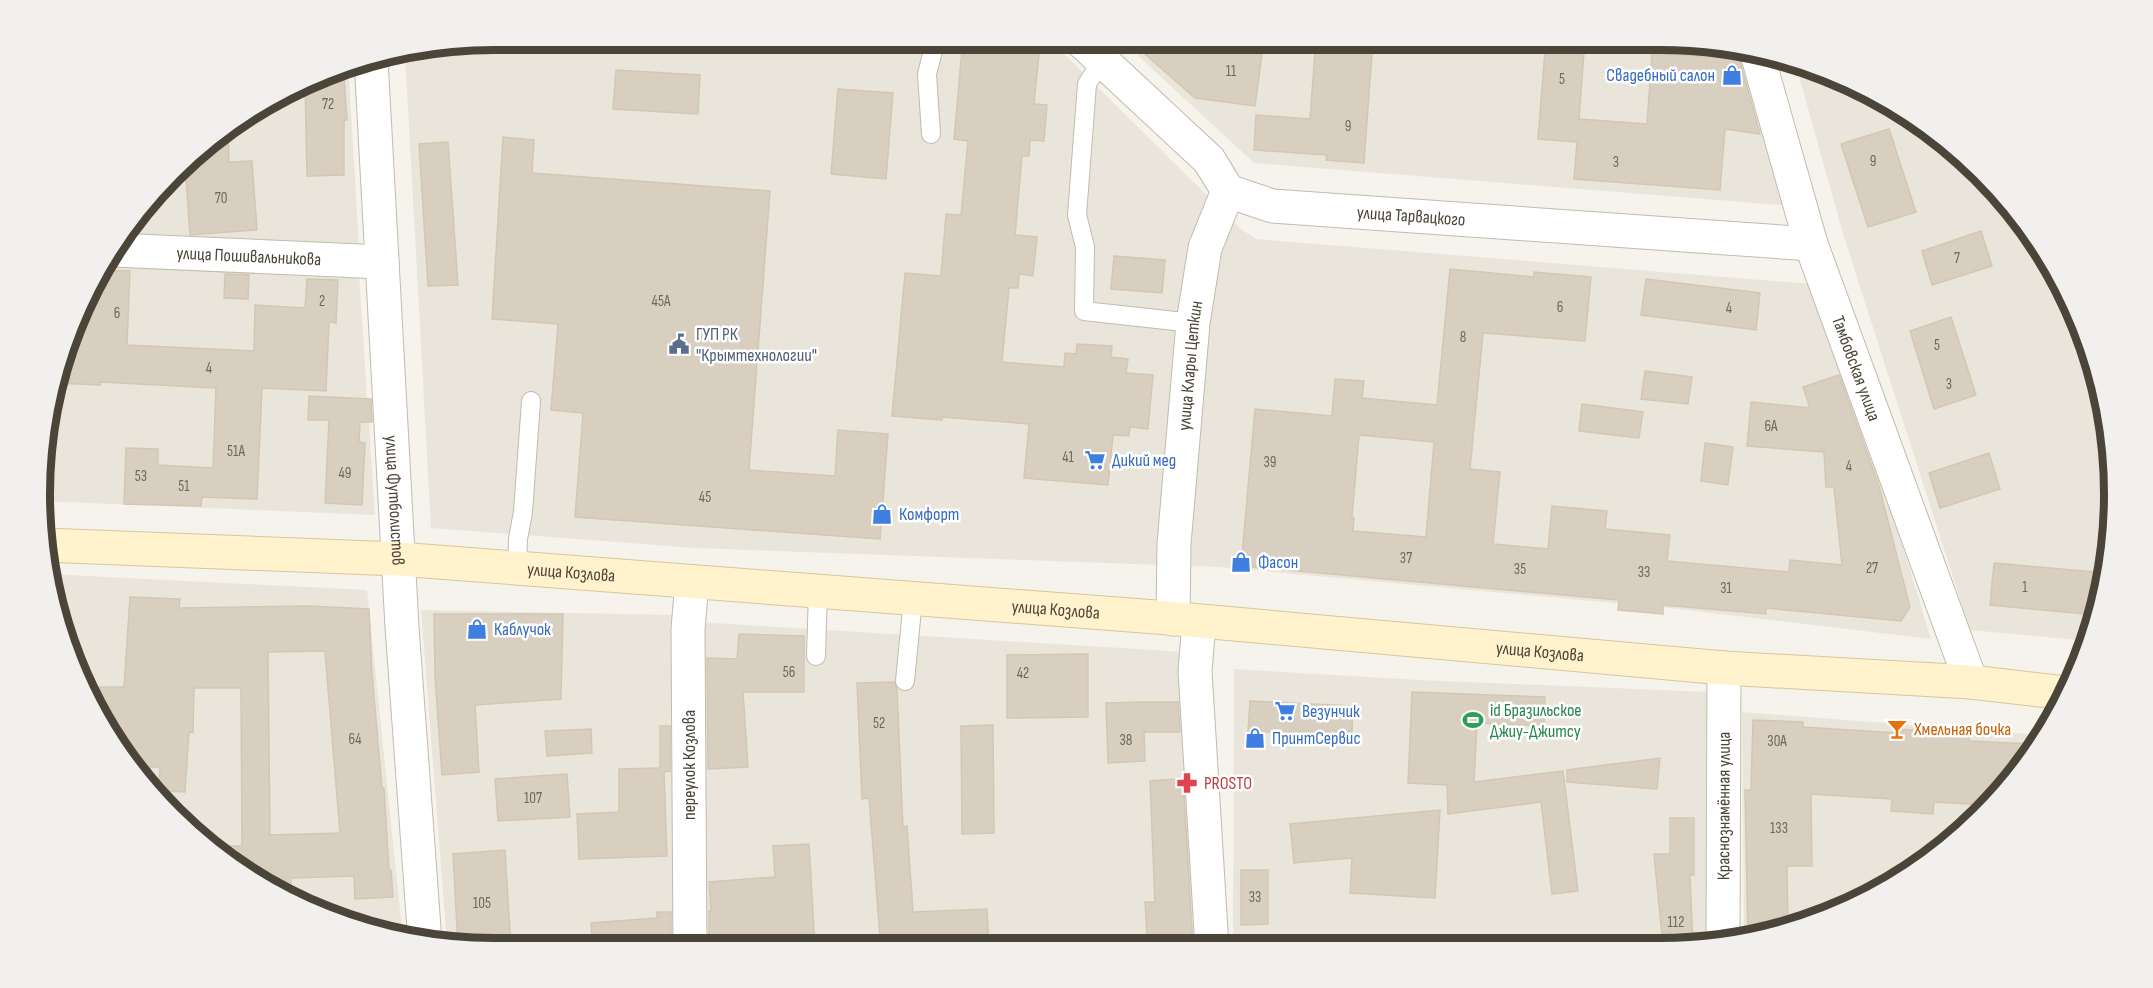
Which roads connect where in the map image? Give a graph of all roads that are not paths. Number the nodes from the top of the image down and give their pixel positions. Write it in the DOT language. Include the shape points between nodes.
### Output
graph roads {
  1 [pos="933,50"];
  2 [pos="1090,50"];
  3 [pos="1091,50"];
  4 [pos="1759,61"];
  5 [pos="371,67"];
  6 [pos="931,135"];
  7 [pos="1228,191"];
  8 [pos="1811,244"];
  9 [pos="122,250"];
  10 [pos="382,262"];
  11 [pos="1193,323"];
  12 [pos="531,401"];
  13 [pos="52,545"];
  14 [pos="399,559"];
  15 [pos="517,568"];
  16 [pos="692,582"];
  17 [pos="818,591"];
  18 [pos="913,599"];
  19 [pos="1186,620"];
  20 [pos="816,656"];
  21 [pos="1724,668"];
  22 [pos="905,681"];
  23 [pos="1971,682"];
  24 [pos="2057,692"];
  25 [pos="424,933"];
  26 [pos="1723,934"];
  27 [pos="690,938"];
  28 [pos="1211,938"];
  1 -- 6 [label="lane" via="927,74"];
  2 -- 11 [label="lane" via="1077,215 1084,247 1084,311"];
  3 -- 7 [label="street" via="1209,160"];
  4 -- 8 [label="street, Тамбовская улица"];
  5 -- 10 [label="street, улица Футболистов"];
  7 -- 8 [label="street, улица Тарвацкого" via="1272,206"];
  7 -- 11 [label="street, улица Клары Цеткин" via="1205,248"];
  8 -- 23 [label="street, Тамбовская улица"];
  9 -- 10 [label="street, улица Пошивальникова"];
  10 -- 14 [label="street, улица Футболистов"];
  11 -- 19 [label="street, улица Клары Цеткин" via="1174,544"];
  12 -- 15 [label="lane"];
  13 -- 14 [label="main road, улица Козлова"];
  14 -- 15 [label="main road, улица Козлова"];
  14 -- 25 [label="street, улица Футболистов"];
  15 -- 16 [label="main road, улица Козлова"];
  16 -- 17 [label="main road, улица Козлова"];
  16 -- 27 [label="street, переулок Козлова" via="688,628"];
  17 -- 18 [label="main road, улица Козлова"];
  17 -- 20 [label="lane"];
  18 -- 19 [label="main road, улица Козлова"];
  18 -- 22 [label="lane"];
  19 -- 21 [label="main road, улица Козлова"];
  19 -- 28 [label="street, улица Клары Цеткин" via="1195,671"];
  21 -- 23 [label="main road, улица Козлова"];
  21 -- 26 [label="street, Краснознамённая улица"];
  23 -- 24 [label="main road, улица Козлова"];
}
